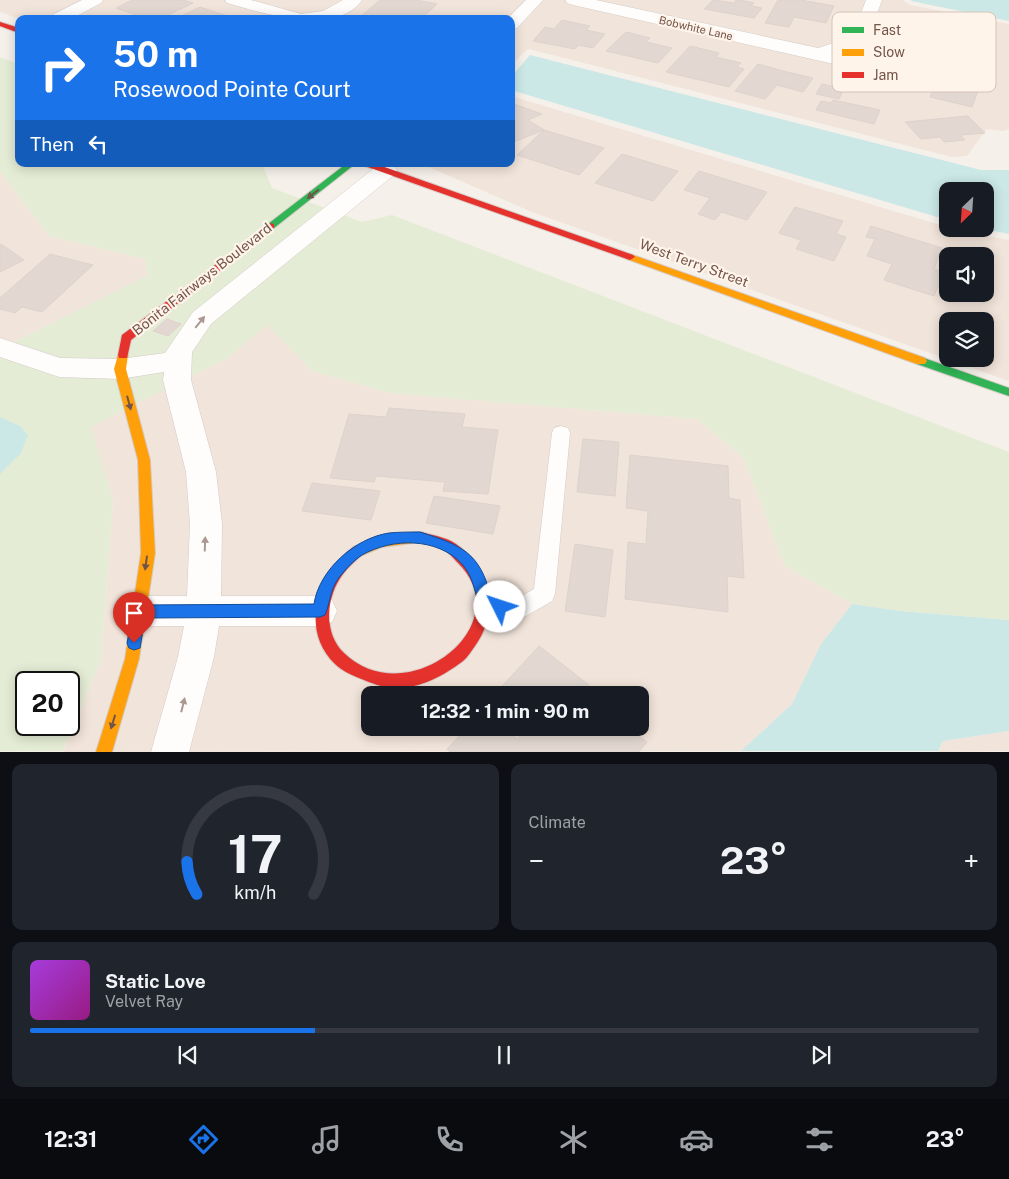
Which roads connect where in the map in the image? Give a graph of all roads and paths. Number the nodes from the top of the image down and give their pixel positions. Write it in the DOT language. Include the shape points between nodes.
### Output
graph roads {
  1 [pos="95,0"];
  2 [pos="233,0"];
  3 [pos="354,0"];
  4 [pos="535,0"];
  5 [pos="573,0"];
  6 [pos="874,0"];
  7 [pos="870,12"];
  8 [pos="66,15"];
  9 [pos="287,15"];
  10 [pos="330,15"];
  11 [pos="515,20"];
  12 [pos="0,24"];
  13 [pos="15,30"];
  14 [pos="832,49"];
  15 [pos="347,167"];
  16 [pos="371,167"];
  17 [pos="379,167"];
  18 [pos="0,347"];
  19 [pos="178,360"];
  20 [pos="120,369"];
  21 [pos="1009,392"];
  22 [pos="561,433"];
  23 [pos="485,601"];
  24 [pos="139,611"];
  25 [pos="320,611"];
  26 [pos="203,612"];
  27 [pos="104,752"];
  28 [pos="170,752"];
  1 -- 8 [label="street"];
  2 -- 9 [label="street"];
  3 -- 10 [label="street"];
  4 -- 11 [label="street"];
  5 -- 14 [label="street, Bobwhite Lane" via="819,54"];
  6 -- 7 [label="street, Bobwhite Lane"];
  12 -- 13 [label="street"];
  15 -- 20 [label="street, Bonita Fairways Boulevard, one-way" via="126,338"];
  19 -- 16 [label="street, one-way" via="179,351 202,318"];
  17 -- 21 [label="street, West Terry Street"];
  18 -- 20 [label="street" via="59,367"];
  19 -- 20 [label="street"];
  26 -- 19 [label="street, one-way" via="206,524 201,472 177,380"];
  20 -- 24 [label="street, Bonita Fairways Boulevard, one-way" via="144,460 148,553"];
  22 -- 23 [label="lane" via="544,594 514,613"];
  23 -- 25 [label="street" via="480,578 466,560 451,547 420,537 387,539 356,552 332,576"];
  23 -- 25 [label="street" via="483,620 474,642 453,663 427,677 393,681 354,671 342,662 326,641"];
  24 -- 26 [label="street"];
  24 -- 27 [label="street, Bonita Fairways Boulevard, one-way" via="132,659"];
  25 -- 26 [label="street"];
  28 -- 26 [label="street, one-way" via="196,657"];
}
